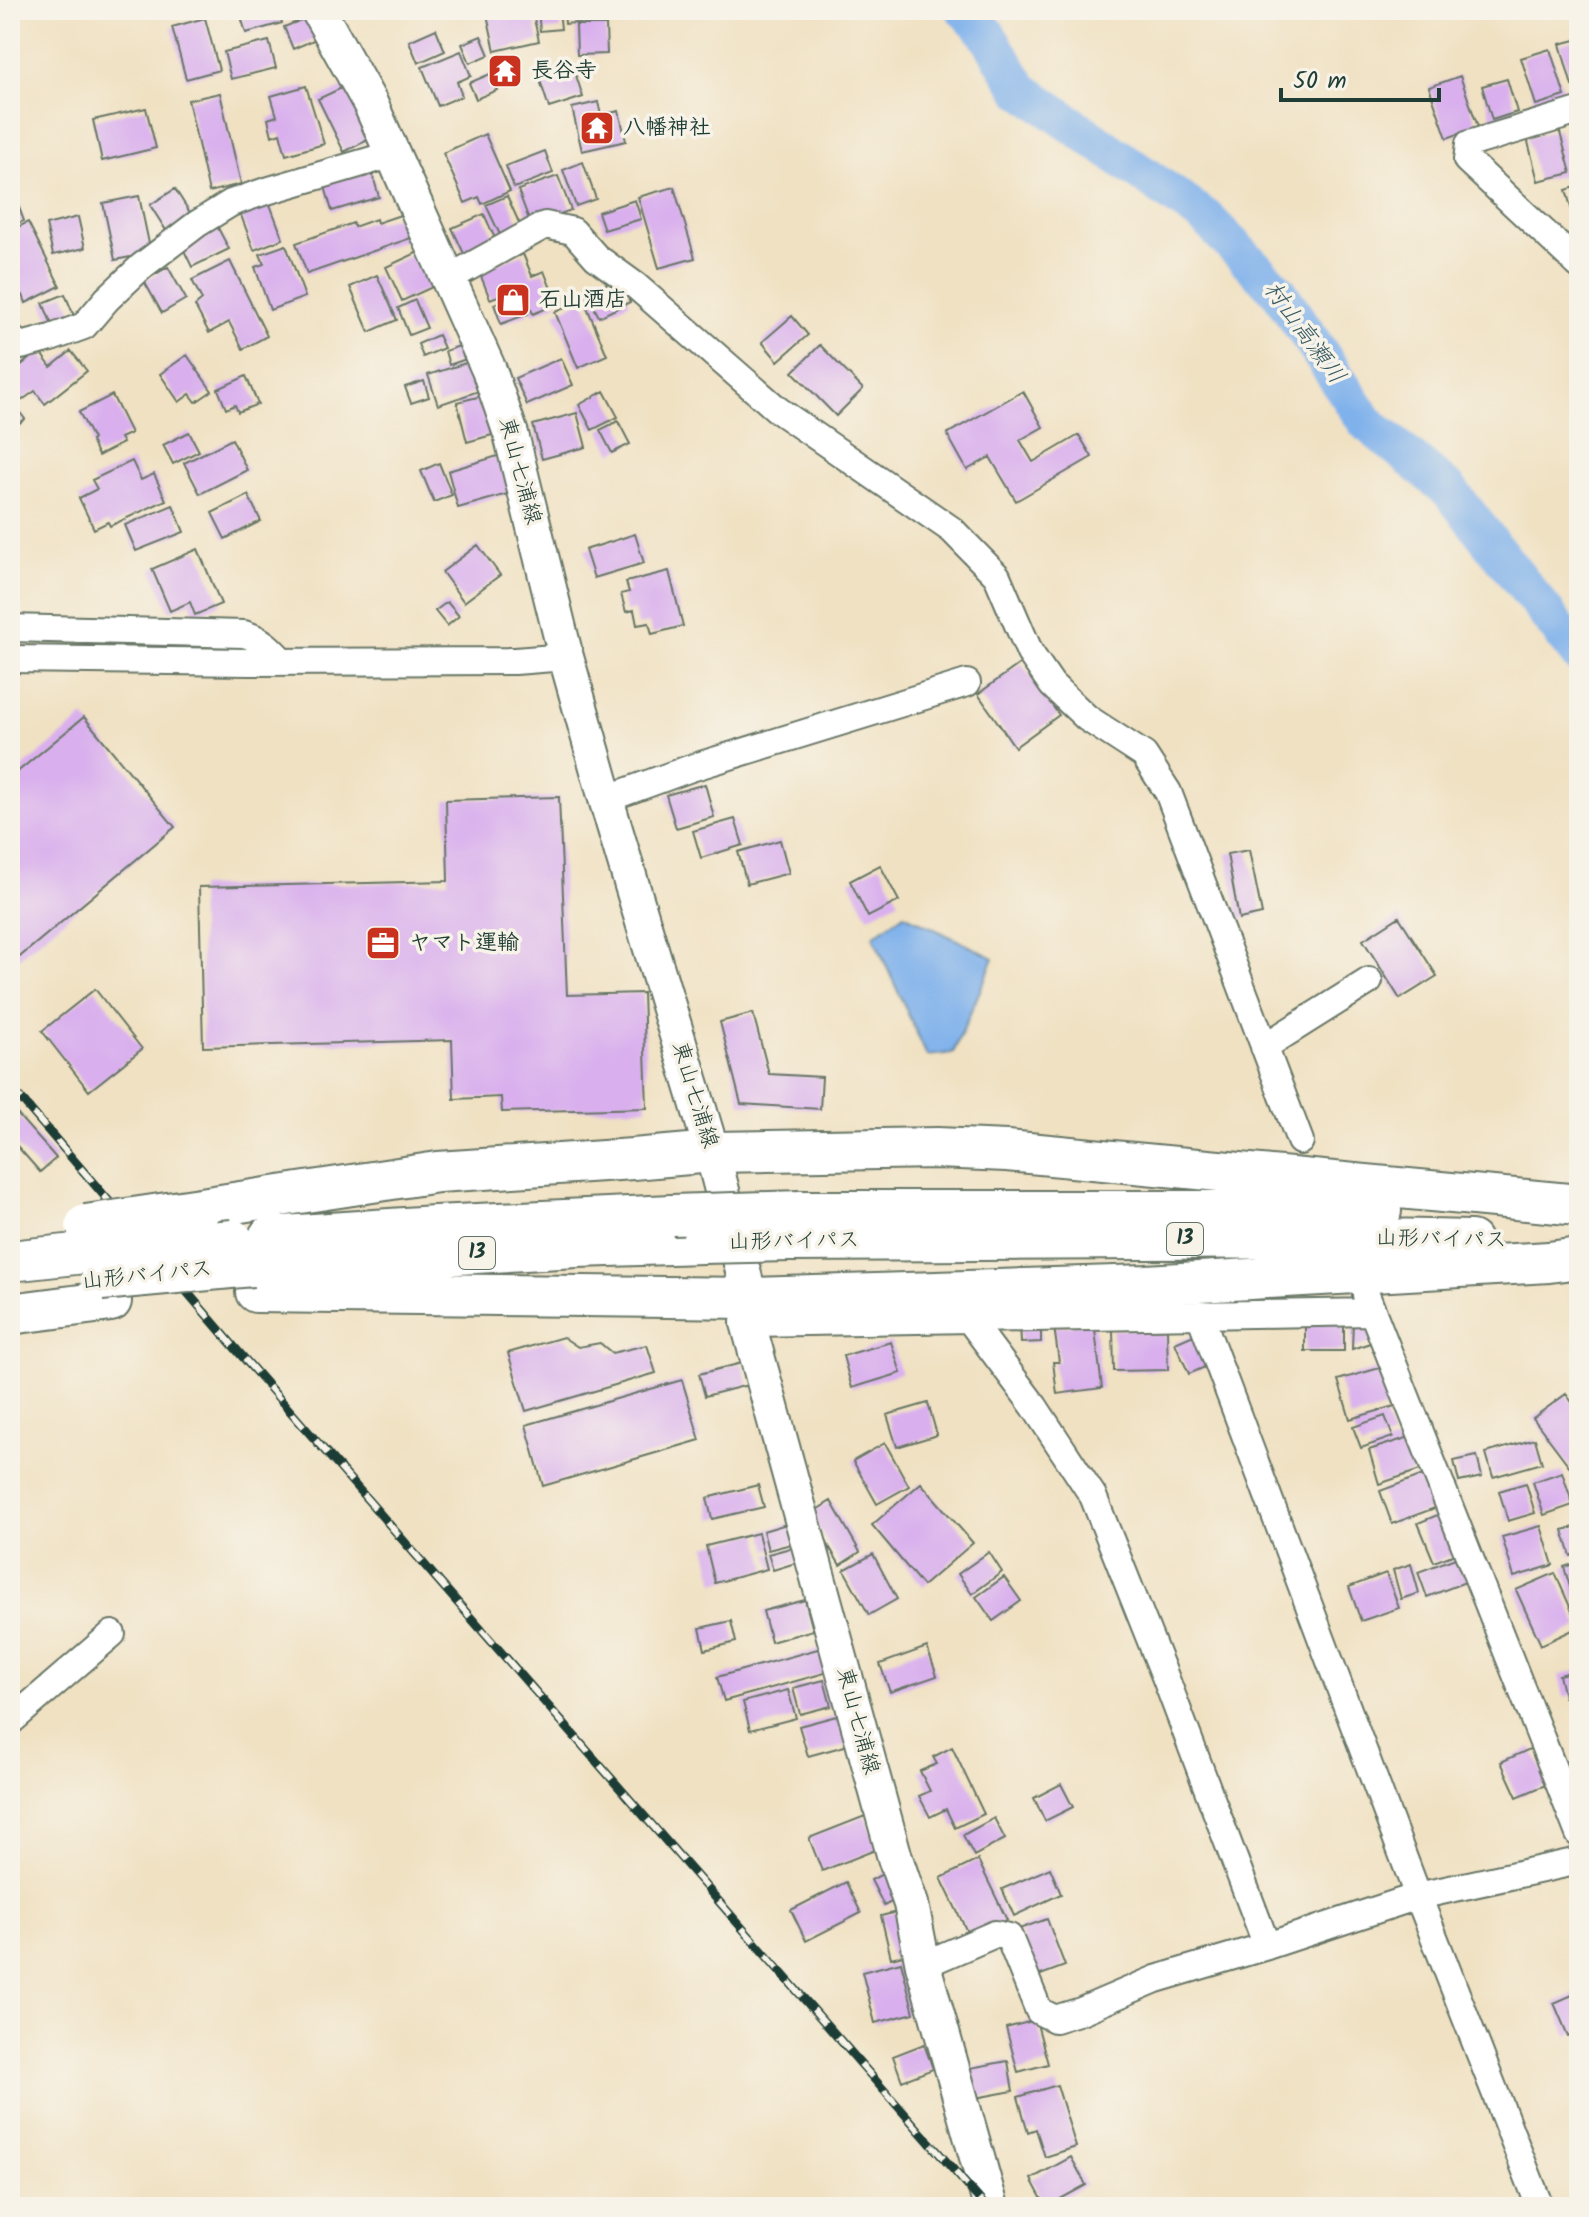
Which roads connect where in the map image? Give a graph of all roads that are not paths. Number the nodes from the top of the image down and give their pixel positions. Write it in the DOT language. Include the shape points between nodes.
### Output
graph roads {
  1 [pos="318,10"];
  2 [pos="1579,111"];
  3 [pos="393,154"];
  4 [pos="1579,265"];
  5 [pos="449,278"];
  6 [pos="10,338"];
  7 [pos="10,628"];
  8 [pos="566,657"];
  9 [pos="10,659"];
  10 [pos="283,662"];
  11 [pos="967,683"];
  12 [pos="606,799"];
  13 [pos="1369,981"];
  14 [pos="1264,1047"];
  15 [pos="1300,1141"];
  16 [pos="712,1152"];
  17 [pos="1579,1205"];
  18 [pos="1579,1213"];
  19 [pos="795,1226"];
  20 [pos="10,1240"];
  21 [pos="1579,1243"];
  22 [pos="1579,1258"];
  23 [pos="10,1261"];
  24 [pos="98,1264"];
  25 [pos="247,1266"];
  26 [pos="10,1292"];
  27 [pos="749,1311"];
  28 [pos="10,1314"];
  29 [pos="1200,1315"];
  30 [pos="969,1319"];
  31 [pos="112,1634"];
  32 [pos="10,1722"];
  33 [pos="1579,1834"];
  34 [pos="1579,1861"];
  35 [pos="1418,1896"];
  36 [pos="1267,1946"];
  37 [pos="923,1965"];
  38 [pos="991,2207"];
  39 [pos="1540,2207"];
  1 -- 3 [label="main road, 東山七浦線"];
  2 -- 4 [label="street" via="1469,144 1467,160"];
  3 -- 5 [label="main road, 東山七浦線"];
  3 -- 6 [label="street" via="231,203 142,266 84,326 21,346"];
  5 -- 8 [label="main road, 東山七浦線" via="511,434"];
  5 -- 14 [label="street" via="545,225 573,231 596,257 778,410 952,530 997,576 1030,653 1052,685 1087,718 1144,755 1168,792"];
  7 -- 10 [label="street" via="244,634 256,637"];
  8 -- 10 [label="street"];
  8 -- 12 [label="main road, 東山七浦線"];
  9 -- 10 [label="street"];
  11 -- 12 [label="street"];
  12 -- 16 [label="main road, 東山七浦線"];
  13 -- 14 [label="street"];
  14 -- 15 [label="street"];
  16 -- 17 [label="highway" via="1007,1151"];
  16 -- 24 [label="highway, bridge" via="438,1172 201,1208"];
  16 -- 27 [label="main road, 東山七浦線"];
  18 -- 19 [label="highway, 山形バイパス / 13" via="1186,1210"];
  19 -- 21 [label="highway, 山形バイパス / 13"];
  19 -- 25 [label="highway, 山形バイパス / 13, bridge" via="702,1243"];
  19 -- 25 [label="highway, 山形バイパス / 13, bridge" via="672,1215 435,1226"];
  20 -- 24 [label="highway"];
  22 -- 27 [label="highway"];
  23 -- 24 [label="highway, 山形バイパス / 13"];
  24 -- 25 [label="highway, 山形バイパス / 13, bridge"];
  24 -- 25 [label="highway"];
  24 -- 26 [label="highway, 山形バイパス / 13"];
  24 -- 28 [label="highway"];
  25 -- 27 [label="highway"];
  27 -- 30 [label="street"];
  27 -- 37 [label="main road, 東山七浦線" via="911,1904"];
  29 -- 30 [label="street"];
  29 -- 33 [label="street" via="1369,1302"];
  29 -- 35 [label="street"];
  30 -- 36 [label="street" via="1093,1496"];
  31 -- 32 [label="street"];
  34 -- 35 [label="street"];
  35 -- 36 [label="street"];
  35 -- 39 [label="street"];
  36 -- 37 [label="street" via="1156,1979 1055,2019 1039,2011 1009,1937 995,1934"];
  37 -- 38 [label="main road, 東山七浦線"];
}
